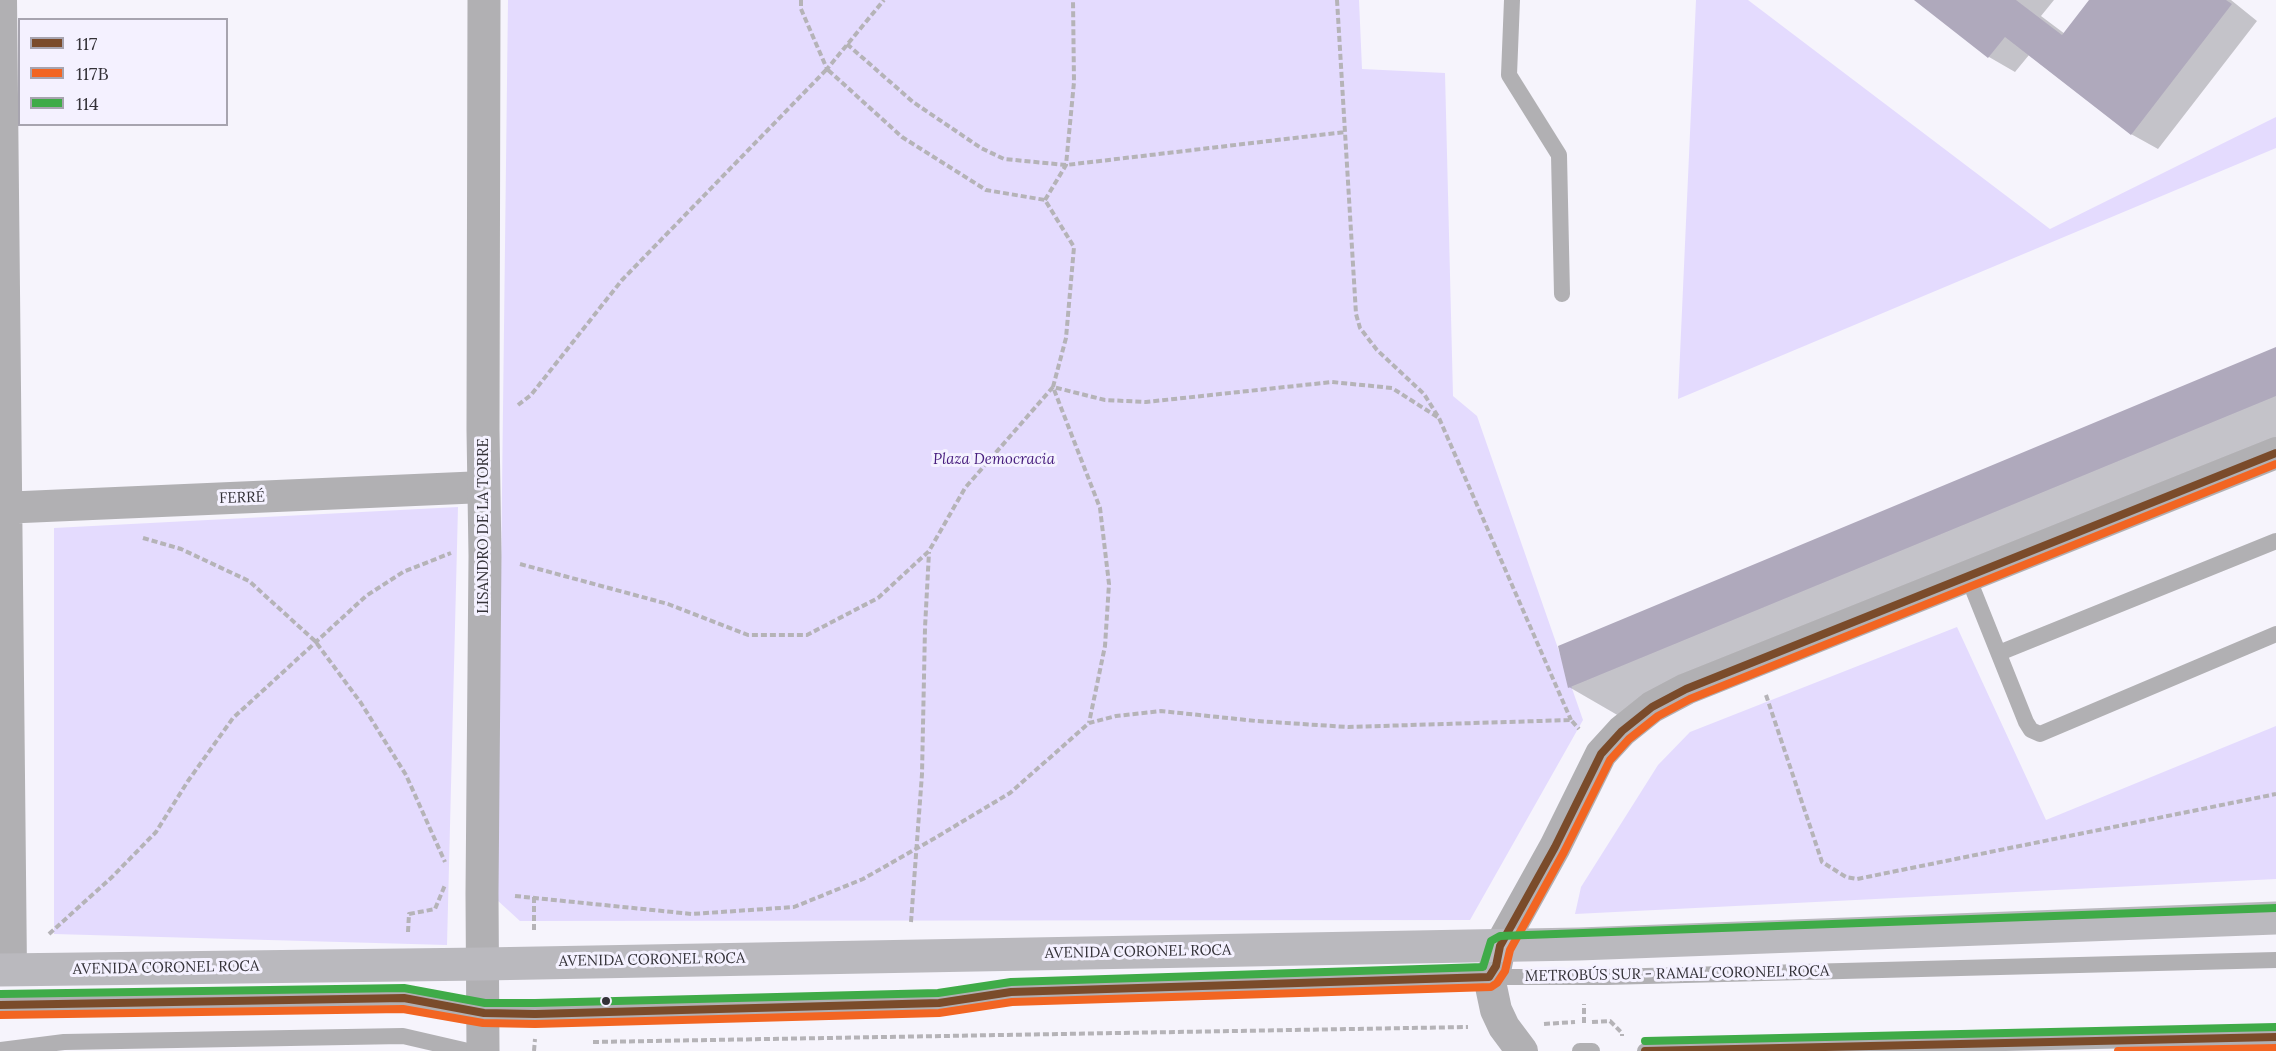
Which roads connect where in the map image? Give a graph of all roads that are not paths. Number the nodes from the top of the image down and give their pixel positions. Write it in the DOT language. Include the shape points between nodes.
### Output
graph roads {
  1 [pos="1,0"];
  2 [pos="484,0"];
  3 [pos="1512,0"];
  4 [pos="1562,294"];
  5 [pos="2276,453"];
  6 [pos="484,488"];
  7 [pos="4,508"];
  8 [pos="2276,540"];
  9 [pos="1968,577"];
  10 [pos="2276,634"];
  11 [pos="4,638"];
  12 [pos="1999,652"];
  13 [pos="2276,918"];
  14 [pos="1500,946"];
  15 [pos="2276,960"];
  16 [pos="483,964"];
  17 [pos="5,969"];
  18 [pos="1489,977"];
  19 [pos="0,1005"];
  20 [pos="483,1012"];
  21 [pos="2276,1037"];
  22 [pos="0,1050"];
  23 [pos="468,1051"];
  24 [pos="483,1051"];
  25 [pos="1522,1051"];
  26 [pos="1580,1051"];
  27 [pos="1592,1051"];
  28 [pos="1644,1051"];
  1 -- 7 [label="street"];
  2 -- 6 [label="street, LISANDRO DE LA TORRE"];
  3 -- 4 [label="lane" via="1509,75 1559,155"];
  5 -- 9 [label="street"];
  6 -- 7 [label="street, FERRÉ"];
  6 -- 16 [label="street, LISANDRO DE LA TORRE"];
  7 -- 11 [label="street"];
  8 -- 12 [label="lane"];
  9 -- 12 [label="lane"];
  9 -- 14 [label="street" via="1686,689 1652,707 1601,754"];
  10 -- 12 [label="lane" via="2040,734 2026,722"];
  11 -- 17 [label="street"];
  13 -- 14 [label="main road, AVENIDA CORONEL ROCA"];
  14 -- 16 [label="main road, AVENIDA CORONEL ROCA"];
  14 -- 18 [label="street"];
  15 -- 18 [label="lane, METROBÚS SUR - RAMAL CORONEL ROCA"];
  16 -- 17 [label="main road, AVENIDA CORONEL ROCA"];
  16 -- 20 [label="street, LISANDRO DE LA TORRE"];
  18 -- 20 [label="lane, METROBÚS SUR - RAMAL CORONEL ROCA" via="1011,992 916,1004"];
  18 -- 25 [label="street" via="1496,1010"];
  19 -- 20 [label="lane, METROBÚS SUR - RAMAL CORONEL ROCA" via="404,998"];
  20 -- 24 [label="street, LISANDRO DE LA TORRE"];
  21 -- 28 [label="lane"];
  22 -- 23 [label="lane" via="64,1042 403,1036"];
  26 -- 27 [label="lane"];
}
